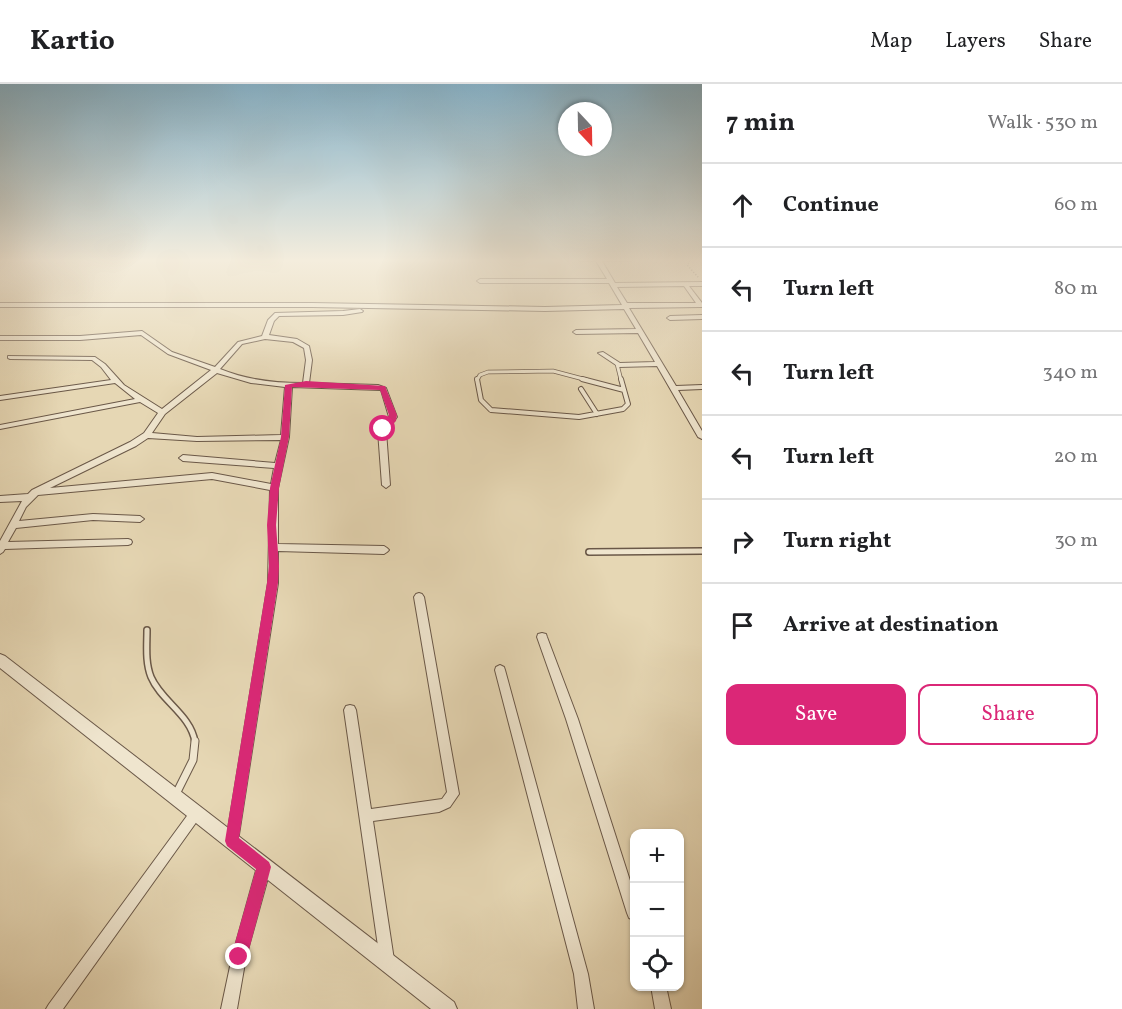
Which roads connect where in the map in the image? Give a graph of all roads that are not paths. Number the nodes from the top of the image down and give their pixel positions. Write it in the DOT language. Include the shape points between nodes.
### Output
graph roads {
  1 [pos="624,302"];
  2 [pos="0,305"];
  3 [pos="701,305"];
  4 [pos="626,306"];
  5 [pos="373,308"];
  6 [pos="702,317"];
  7 [pos="670,318"];
  8 [pos="640,331"];
  9 [pos="576,332"];
  10 [pos="265,337"];
  11 [pos="0,338"];
  12 [pos="62,339"];
  13 [pos="601,353"];
  14 [pos="10,357"];
  15 [pos="50,357"];
  16 [pos="617,364"];
  17 [pos="660,364"];
  18 [pos="216,370"];
  19 [pos="117,381"];
  20 [pos="306,383"];
  21 [pos="289,385"];
  22 [pos="702,387"];
  23 [pos="674,388"];
  24 [pos="581,389"];
  25 [pos="624,390"];
  26 [pos="0,398"];
  27 [pos="141,400"];
  28 [pos="162,412"];
  29 [pos="597,414"];
  30 [pos="0,427"];
  31 [pos="147,435"];
  32 [pos="285,437"];
  33 [pos="702,437"];
  34 [pos="183,458"];
  35 [pos="279,466"];
  36 [pos="386,485"];
  37 [pos="274,488"];
  38 [pos="32,495"];
  39 [pos="0,499"];
  40 [pos="140,519"];
  41 [pos="13,525"];
  42 [pos="128,542"];
  43 [pos="273,547"];
  44 [pos="2,548"];
  45 [pos="384,550"];
  46 [pos="702,551"];
  47 [pos="589,552"];
  48 [pos="419,597"];
  49 [pos="147,630"];
  50 [pos="542,637"];
  51 [pos="0,660"];
  52 [pos="500,670"];
  53 [pos="350,710"];
  54 [pos="174,796"];
  55 [pos="196,813"];
  56 [pos="367,816"];
  57 [pos="232,841"];
  58 [pos="264,867"];
  59 [pos="630,900"];
  60 [pos="388,963"];
  61 [pos="659,991"];
  62 [pos="54,1009"];
  63 [pos="229,1009"];
  64 [pos="447,1009"];
  65 [pos="586,1009"];
  66 [pos="663,1009"];
  1 -- 4 [label="street"];
  2 -- 5 [label="street"];
  3 -- 4 [label="street"];
  4 -- 5 [label="street"];
  4 -- 8 [label="street"];
  5 -- 10 [label="street" via="344,313 279,314 272,317"];
  6 -- 7 [label="street"];
  8 -- 9 [label="street"];
  8 -- 17 [label="street"];
  10 -- 18 [label="street" via="240,343"];
  10 -- 20 [label="street" via="295,340 307,347"];
  11 -- 12 [label="street"];
  12 -- 15 [label="street"];
  12 -- 18 [label="street" via="142,333 170,353"];
  13 -- 16 [label="street"];
  14 -- 15 [label="street"];
  15 -- 19 [label="street" via="97,359"];
  16 -- 17 [label="street"];
  16 -- 25 [label="lane"];
  17 -- 23 [label="street"];
  18 -- 21 [label="street" via="249,381"];
  18 -- 28 [label="street"];
  19 -- 26 [label="street"];
  19 -- 27 [label="street"];
  20 -- 21 [label="street"];
  20 -- 36 [label="street" via="378,387 386,391 393,415 382,431"];
  21 -- 32 [label="street"];
  22 -- 23 [label="street"];
  23 -- 33 [label="street"];
  24 -- 29 [label="lane"];
  25 -- 29 [label="lane" via="626,408"];
  25 -- 29 [label="lane" via="553,371 488,372 477,378 482,403 492,411 566,417"];
  27 -- 28 [label="street"];
  27 -- 30 [label="street"];
  28 -- 31 [label="street"];
  31 -- 32 [label="street" via="197,439"];
  31 -- 38 [label="street"];
  32 -- 35 [label="street"];
  34 -- 35 [label="street"];
  35 -- 37 [label="street"];
  37 -- 38 [label="street" via="203,476"];
  37 -- 43 [label="street"];
  38 -- 39 [label="street"];
  38 -- 41 [label="street"];
  40 -- 41 [label="street" via="93,517"];
  41 -- 44 [label="street"];
  42 -- 44 [label="street"];
  43 -- 45 [label="street"];
  43 -- 57 [label="street" via="261,667"];
  46 -- 47 [label="lane"];
  48 -- 56 [label="street" via="453,794 439,806"];
  49 -- 54 [label="lane" via="151,677 190,726 195,739 194,759"];
  50 -- 59 [label="street"];
  51 -- 54 [label="street"];
  52 -- 65 [label="street" via="581,974"];
  53 -- 56 [label="street"];
  54 -- 55 [label="street"];
  55 -- 57 [label="street"];
  55 -- 62 [label="street"];
  56 -- 60 [label="street"];
  57 -- 58 [label="street"];
  58 -- 60 [label="street"];
  58 -- 63 [label="street"];
  60 -- 64 [label="street"];
  61 -- 66 [label="street"];
}
